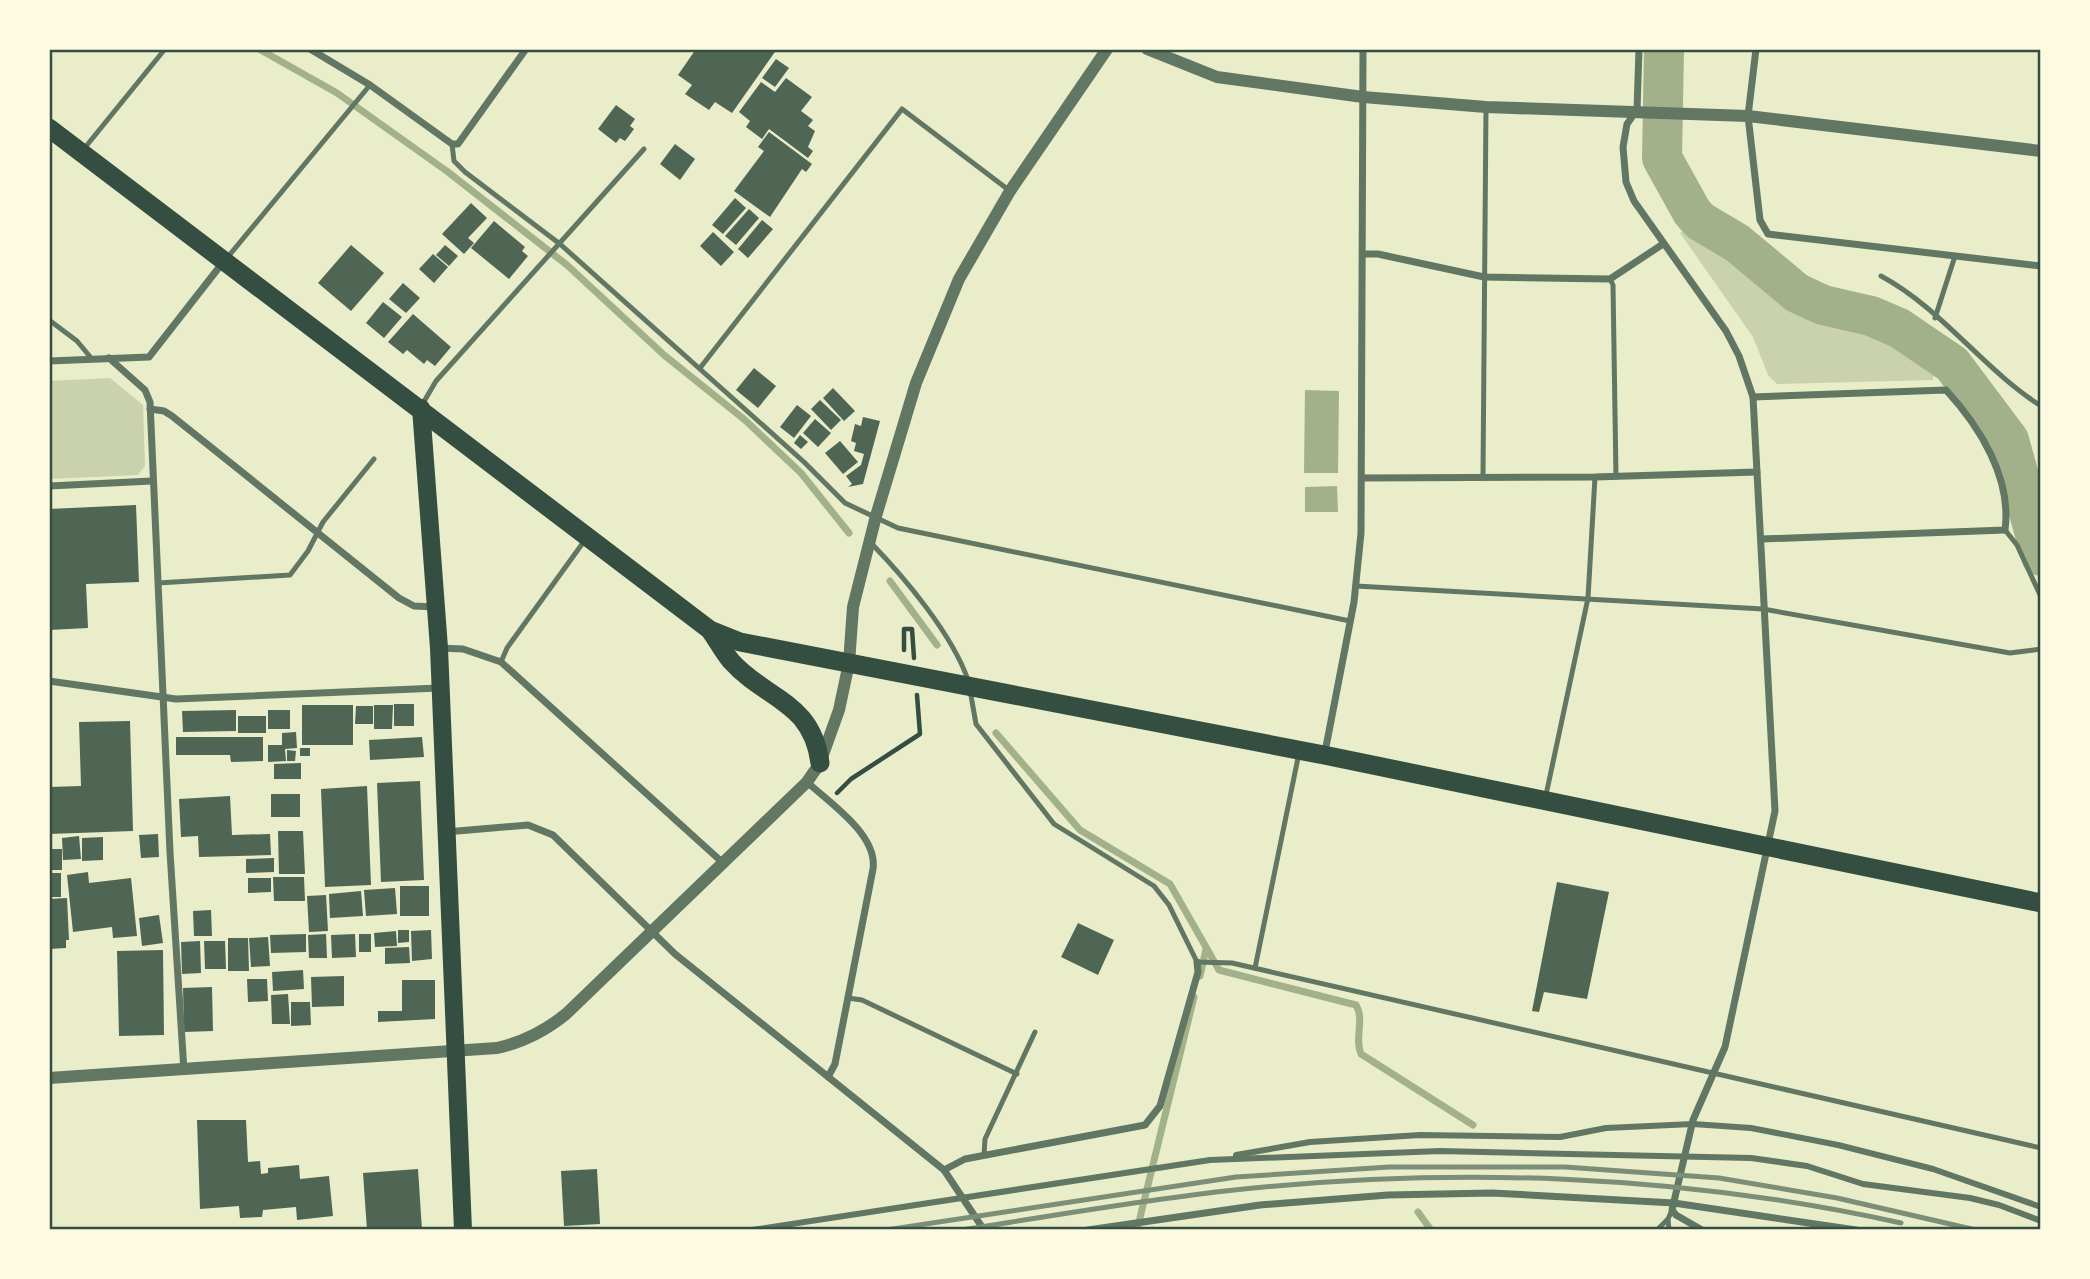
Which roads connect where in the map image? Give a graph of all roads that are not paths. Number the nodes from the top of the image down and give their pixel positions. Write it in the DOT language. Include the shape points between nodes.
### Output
graph roads {
  1 [pos="165,49"];
  2 [pos="310,49"];
  3 [pos="526,49"];
  4 [pos="1107,49"];
  5 [pos="1147,49"];
  6 [pos="1363,49"];
  7 [pos="1639,49"];
  8 [pos="1756,49"];
  9 [pos="370,85"];
  10 [pos="1363,97"];
  11 [pos="1486,107"];
  12 [pos="1641,110"];
  13 [pos="1748,116"];
  14 [pos="49,128"];
  15 [pos="452,144"];
  16 [pos="645,149"];
  17 [pos="2041,151"];
  18 [pos="81,152"];
  19 [pos="1010,191"];
  20 [pos="560,244"];
  21 [pos="1663,244"];
  22 [pos="1363,254"];
  23 [pos="1955,256"];
  24 [pos="225,261"];
  25 [pos="2041,266"];
  26 [pos="1881,276"];
  27 [pos="1484,277"];
  28 [pos="1610,279"];
  29 [pos="1935,318"];
  30 [pos="49,320"];
  31 [pos="92,359"];
  32 [pos="109,359"];
  33 [pos="49,361"];
  34 [pos="700,368"];
  35 [pos="1753,397"];
  36 [pos="2041,405"];
  37 [pos="421,408"];
  38 [pos="150,409"];
  39 [pos="373,459"];
  40 [pos="1757,472"];
  41 [pos="1483,476"];
  42 [pos="1595,477"];
  43 [pos="1616,477"];
  44 [pos="1362,478"];
  45 [pos="152,481"];
  46 [pos="49,486"];
  47 [pos="876,516"];
  48 [pos="2006,530"];
  49 [pos="318,533"];
  50 [pos="589,534"];
  51 [pos="1762,539"];
  52 [pos="869,542"];
  53 [pos="158,583"];
  54 [pos="1356,586"];
  55 [pos="2041,597"];
  56 [pos="1588,598"];
  57 [pos="436,607"];
  58 [pos="1763,609"];
  59 [pos="1350,621"];
  60 [pos="710,629"];
  61 [pos="439,648"];
  62 [pos="2041,649"];
  63 [pos="501,662"];
  64 [pos="849,663"];
  65 [pos="49,681"];
  66 [pos="969,685"];
  67 [pos="440,688"];
  68 [pos="163,696"];
  69 [pos="1299,750"];
  70 [pos="1324,755"];
  71 [pos="820,763"];
  72 [pos="807,782"];
  73 [pos="1545,800"];
  74 [pos="446,832"];
  75 [pos="1767,845"];
  76 [pos="722,862"];
  77 [pos="2041,903"];
  78 [pos="651,932"];
  79 [pos="1197,962"];
  80 [pos="1255,968"];
  81 [pos="848,999"];
  82 [pos="1035,1032"];
  83 [pos="456,1051"];
  84 [pos="184,1071"];
  85 [pos="1714,1071"];
  86 [pos="1017,1074"];
  87 [pos="828,1077"];
  88 [pos="49,1078"];
  89 [pos="1693,1124"];
  90 [pos="2041,1147"];
  91 [pos="1685,1154"];
  92 [pos="984,1155"];
  93 [pos="1210,1160"];
  94 [pos="944,1170"];
  95 [pos="965,1197"];
  96 [pos="1673,1207"];
  97 [pos="2041,1207"];
  98 [pos="1668,1219"];
  99 [pos="2041,1221"];
  100 [pos="1133,1227"];
  101 [pos="463,1230"];
  102 [pos="752,1230"];
  103 [pos="984,1230"];
  104 [pos="1088,1230"];
  105 [pos="1657,1230"];
  106 [pos="1669,1230"];
  107 [pos="1702,1230"];
  108 [pos="1856,1230"];
  1 -- 18 [label="lane"];
  2 -- 9 [label="street"];
  3 -- 15 [label="street" via="471,130 458,144"];
  4 -- 19 [label="street"];
  5 -- 10 [label="street" via="1217,77"];
  6 -- 10 [label="street"];
  7 -- 12 [label="street"];
  8 -- 13 [label="street"];
  9 -- 15 [label="street"];
  9 -- 24 [label="lane"];
  10 -- 11 [label="street"];
  10 -- 22 [label="street"];
  11 -- 12 [label="street"];
  11 -- 27 [label="lane"];
  12 -- 13 [label="street"];
  12 -- 21 [label="street" via="1627,124 1623,148 1626,182"];
  13 -- 17 [label="street"];
  13 -- 23 [label="street" via="1760,220 1768,234"];
  14 -- 18 [label="highway"];
  15 -- 20 [label="lane" via="454,161 465,172"];
  16 -- 20 [label="lane"];
  18 -- 24 [label="highway"];
  19 -- 34 [label="lane" via="902,109"];
  19 -- 47 [label="street" via="959,279 916,383"];
  20 -- 34 [label="lane"];
  20 -- 37 [label="lane" via="436,381"];
  21 -- 28 [label="street"];
  21 -- 35 [label="street" via="1726,331"];
  22 -- 27 [label="street"];
  22 -- 44 [label="street"];
  23 -- 25 [label="street"];
  23 -- 29 [label="lane"];
  24 -- 32 [label="street" via="149,357"];
  24 -- 37 [label="highway"];
  26 -- 29 [label="lane"];
  27 -- 28 [label="street"];
  27 -- 41 [label="lane"];
  28 -- 43 [label="lane"];
  29 -- 36 [label="lane" via="2007,382"];
  30 -- 31 [label="lane"];
  31 -- 32 [label="street"];
  31 -- 33 [label="street"];
  32 -- 38 [label="street" via="145,390"];
  34 -- 47 [label="lane" via="845,503"];
  35 -- 40 [label="street"];
  35 -- 48 [label="street" via="1946,390 1992,454 2007,511"];
  37 -- 50 [label="highway"];
  37 -- 57 [label="main road"];
  38 -- 45 [label="street"];
  38 -- 49 [label="street" via="172,416"];
  39 -- 49 [label="lane"];
  40 -- 43 [label="street"];
  40 -- 51 [label="street"];
  41 -- 42 [label="street"];
  41 -- 44 [label="street"];
  42 -- 43 [label="street"];
  42 -- 56 [label="lane"];
  44 -- 54 [label="street"];
  45 -- 46 [label="street"];
  45 -- 53 [label="street"];
  47 -- 52 [label="street"];
  47 -- 59 [label="lane" via="898,527"];
  48 -- 51 [label="street"];
  48 -- 55 [label="lane"];
  49 -- 53 [label="lane" via="294,572 282,578"];
  49 -- 57 [label="street" via="399,598 414,606"];
  50 -- 60 [label="highway"];
  50 -- 63 [label="lane"];
  51 -- 58 [label="street"];
  52 -- 64 [label="street" via="853,607"];
  52 -- 66 [label="lane" via="939,628 962,664"];
  53 -- 68 [label="street"];
  54 -- 56 [label="lane"];
  54 -- 59 [label="street"];
  56 -- 58 [label="lane"];
  56 -- 73 [label="lane"];
  57 -- 61 [label="main road"];
  58 -- 62 [label="lane" via="2010,653"];
  58 -- 75 [label="street" via="1775,811"];
  59 -- 70 [label="street"];
  60 -- 64 [label="highway" via="758,648"];
  60 -- 71 [label="highway" via="732,662 807,721"];
  61 -- 63 [label="street" via="463,649"];
  61 -- 67 [label="main road"];
  63 -- 76 [label="street"];
  64 -- 66 [label="highway"];
  64 -- 71 [label="street"];
  65 -- 68 [label="street"];
  66 -- 69 [label="highway"];
  66 -- 79 [label="lane" via="976,724 1054,824 1154,886 1169,905"];
  67 -- 68 [label="street"];
  67 -- 74 [label="main road"];
  68 -- 84 [label="street"];
  69 -- 70 [label="highway"];
  69 -- 80 [label="lane"];
  70 -- 73 [label="highway"];
  71 -- 72 [label="street"];
  72 -- 76 [label="street"];
  72 -- 81 [label="street" via="850,822 873,853"];
  73 -- 75 [label="highway"];
  74 -- 78 [label="street" via="528,825 546,830"];
  74 -- 83 [label="main road"];
  75 -- 77 [label="highway"];
  75 -- 85 [label="street" via="1725,1048"];
  76 -- 78 [label="street"];
  78 -- 83 [label="street" via="550,1027 507,1046"];
  78 -- 87 [label="street"];
  79 -- 80 [label="lane"];
  79 -- 92 [label="street" via="1198,972 1153,1119 1145,1125"];
  80 -- 85 [label="lane"];
  81 -- 86 [label="lane" via="862,1000"];
  81 -- 87 [label="street" via="835,1064"];
  82 -- 86 [label="lane"];
  83 -- 84 [label="street"];
  83 -- 101 [label="main road"];
  84 -- 88 [label="street"];
  85 -- 89 [label="street"];
  85 -- 90 [label="lane"];
  86 -- 92 [label="lane" via="985,1139"];
  87 -- 94 [label="street"];
  89 -- 91 [label="street"];
  89 -- 93 [label="street" via="1606,1128 1560,1137 1420,1135 1310,1142"];
  89 -- 97 [label="street" via="1751,1128 1838,1145 1933,1169"];
  91 -- 93 [label="street" via="1440,1151"];
  91 -- 96 [label="street"];
  91 -- 99 [label="street" via="1807,1166 1863,1184 1980,1200"];
  92 -- 94 [label="street"];
  93 -- 95 [label="street"];
  94 -- 95 [label="street"];
  95 -- 102 [label="street"];
  95 -- 103 [label="street"];
  96 -- 98 [label="lane"];
  96 -- 100 [label="street" via="1529,1194 1388,1195 1260,1205"];
  96 -- 107 [label="street"];
  96 -- 108 [label="street"];
  98 -- 105 [label="lane"];
  98 -- 106 [label="lane"];
  100 -- 104 [label="street"];
}
